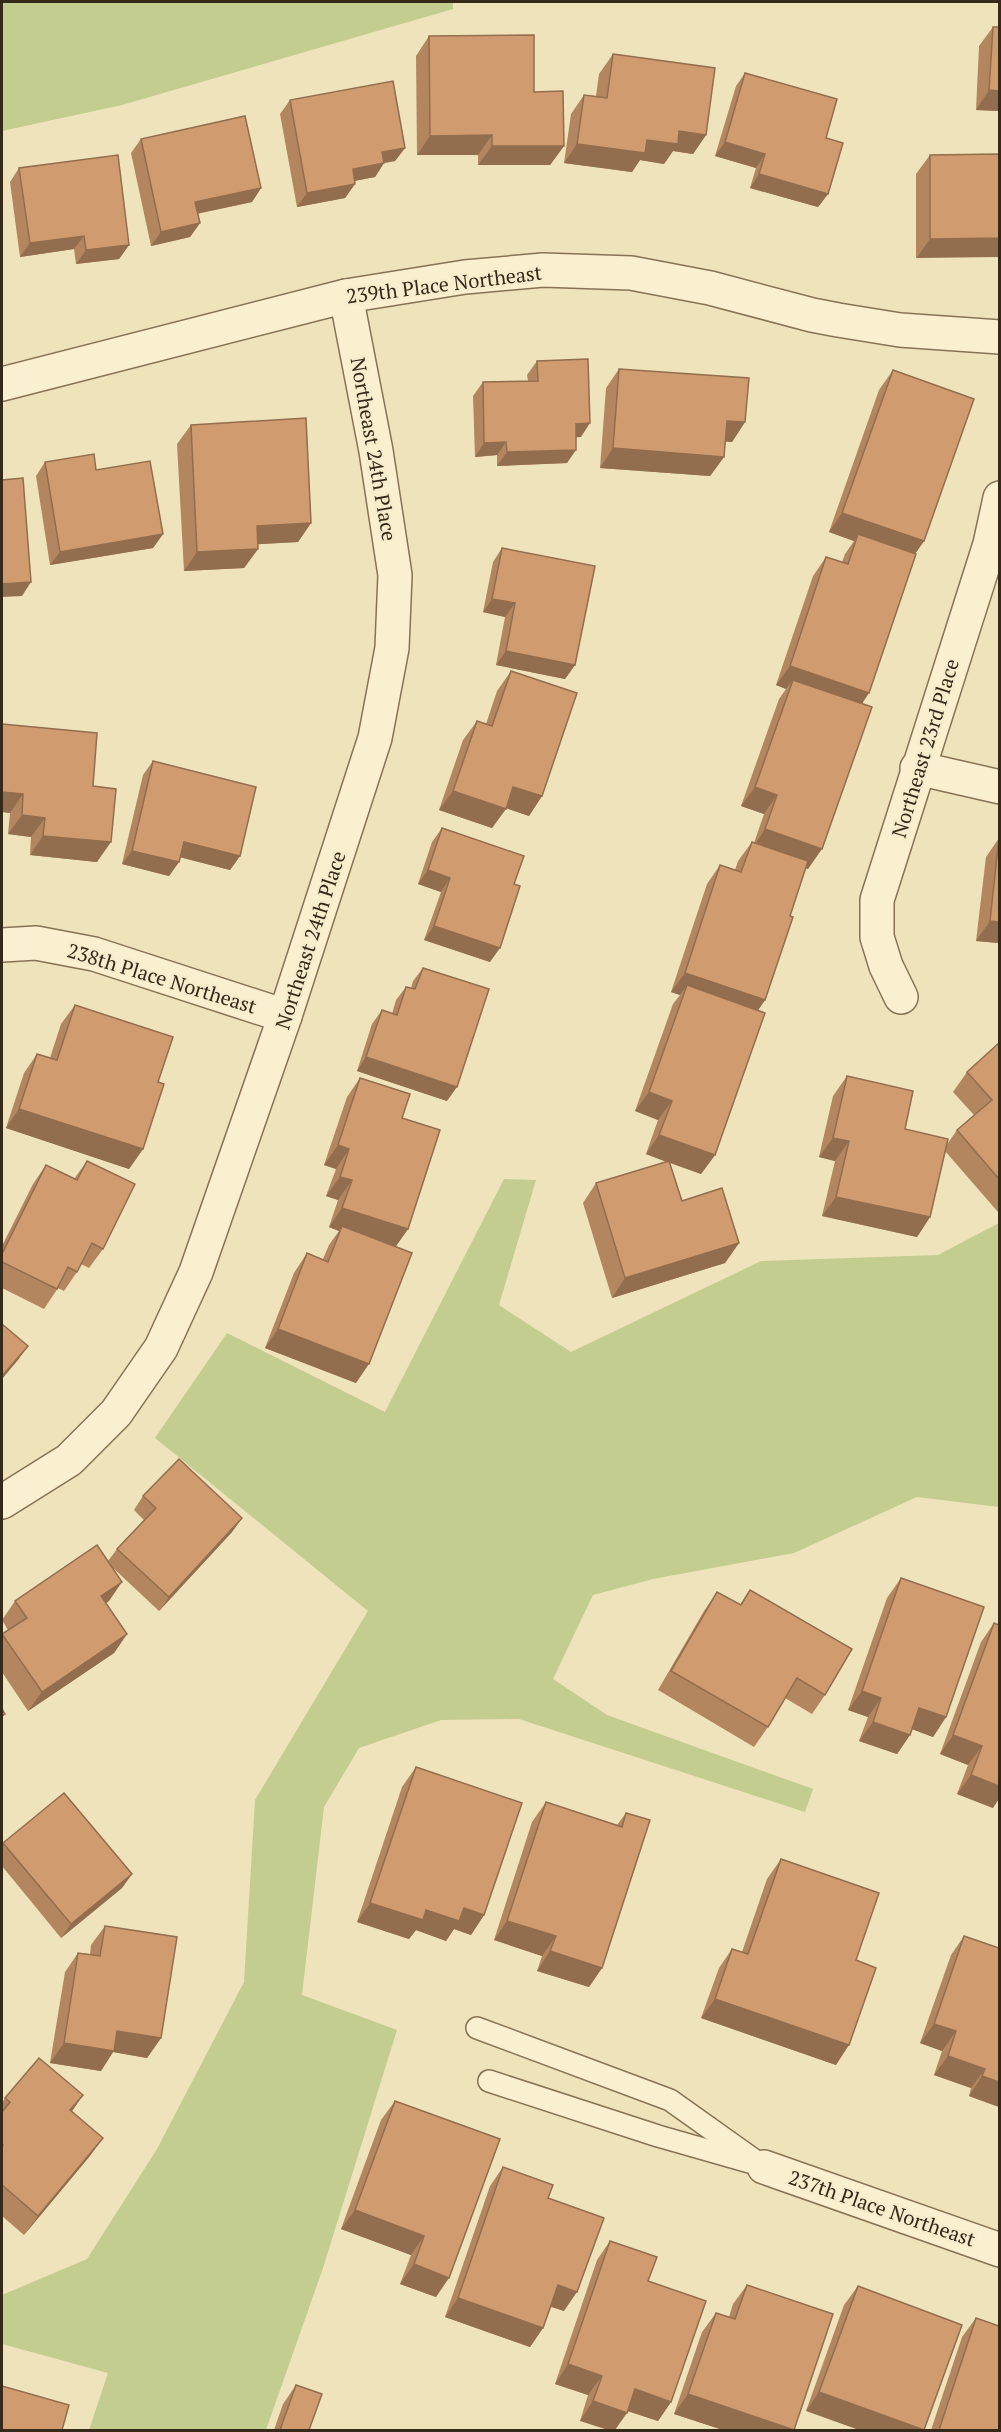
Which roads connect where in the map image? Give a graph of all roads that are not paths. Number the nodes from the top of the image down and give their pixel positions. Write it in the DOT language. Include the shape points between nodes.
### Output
graph roads {
  1 [pos="346,296"];
  2 [pos="999,337"];
  3 [pos="2,384"];
  4 [pos="999,498"];
  5 [pos="917,768"];
  6 [pos="999,787"];
  7 [pos="2,945"];
  8 [pos="901,997"];
  9 [pos="285,1016"];
  10 [pos="2,1502"];
  11 [pos="477,2028"];
  12 [pos="489,2080"];
  13 [pos="764,2167"];
  14 [pos="999,2250"];
  1 -- 2 [label="street, 239th Place Northeast" via="465,277 543,270 631,273 838,320 900,330"];
  1 -- 3 [label="street, 239th Place Northeast"];
  1 -- 9 [label="street, Northeast 24th Place" via="376,451 394,575 392,648 375,738"];
  4 -- 5 [label="street, Northeast 23rd Place" via="990,544"];
  5 -- 6 [label="street"];
  5 -- 8 [label="street, Northeast 23rd Place" via="877,900 877,937"];
  7 -- 9 [label="street, 238th Place Northeast" via="36,943 94,954"];
  9 -- 10 [label="street, Northeast 24th Place" via="196,1272 161,1348 116,1413 69,1460"];
  11 -- 13 [label="lane" via="670,2100"];
  12 -- 13 [label="lane"];
  13 -- 14 [label="street, 237th Place Northeast"];
}
